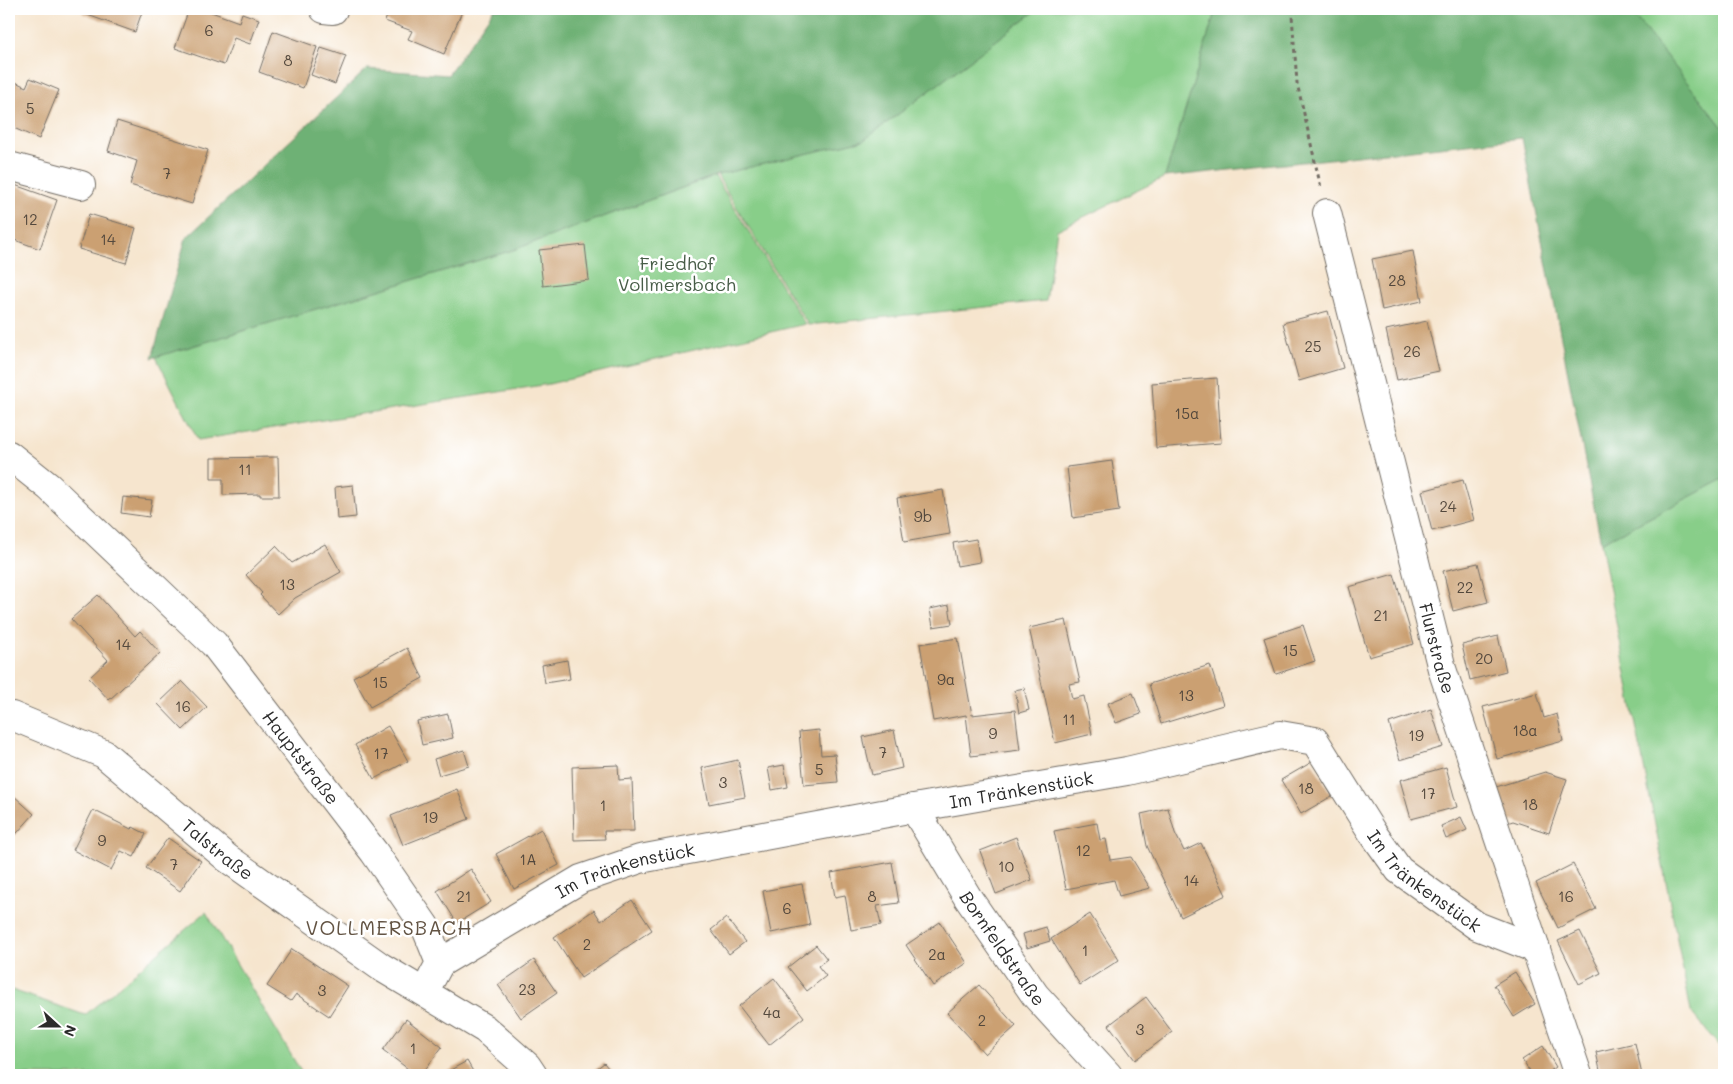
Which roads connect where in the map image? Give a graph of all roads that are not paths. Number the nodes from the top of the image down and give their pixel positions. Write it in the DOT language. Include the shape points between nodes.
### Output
graph roads {
  1 [pos="9,166"];
  2 [pos="81,185"];
  3 [pos="1327,213"];
  4 [pos="9,455"];
  5 [pos="9,716"];
  6 [pos="914,808"];
  7 [pos="1536,949"];
  8 [pos="440,963"];
  9 [pos="423,993"];
  10 [pos="534,1075"];
  11 [pos="1108,1075"];
  12 [pos="1578,1075"];
  1 -- 2 [label="street"];
  3 -- 7 [label="street, Flurstraße" via="1442,669"];
  4 -- 8 [label="street, Hauptstraße" via="50,487 214,644 374,852 425,926"];
  5 -- 9 [label="street, Talstraße" via="104,754 227,858"];
  6 -- 7 [label="street, Im Tränkenstück" via="1127,771 1280,735 1315,741 1399,870 1477,926"];
  6 -- 8 [label="street, Im Tränkenstück" via="640,858 581,879"];
  6 -- 11 [label="street, Bornfeldstraße" via="968,898 1035,995"];
  7 -- 12 [label="street, Flurstraße"];
  8 -- 9 [label="street"];
  9 -- 10 [label="street" via="485,1029"];
}
